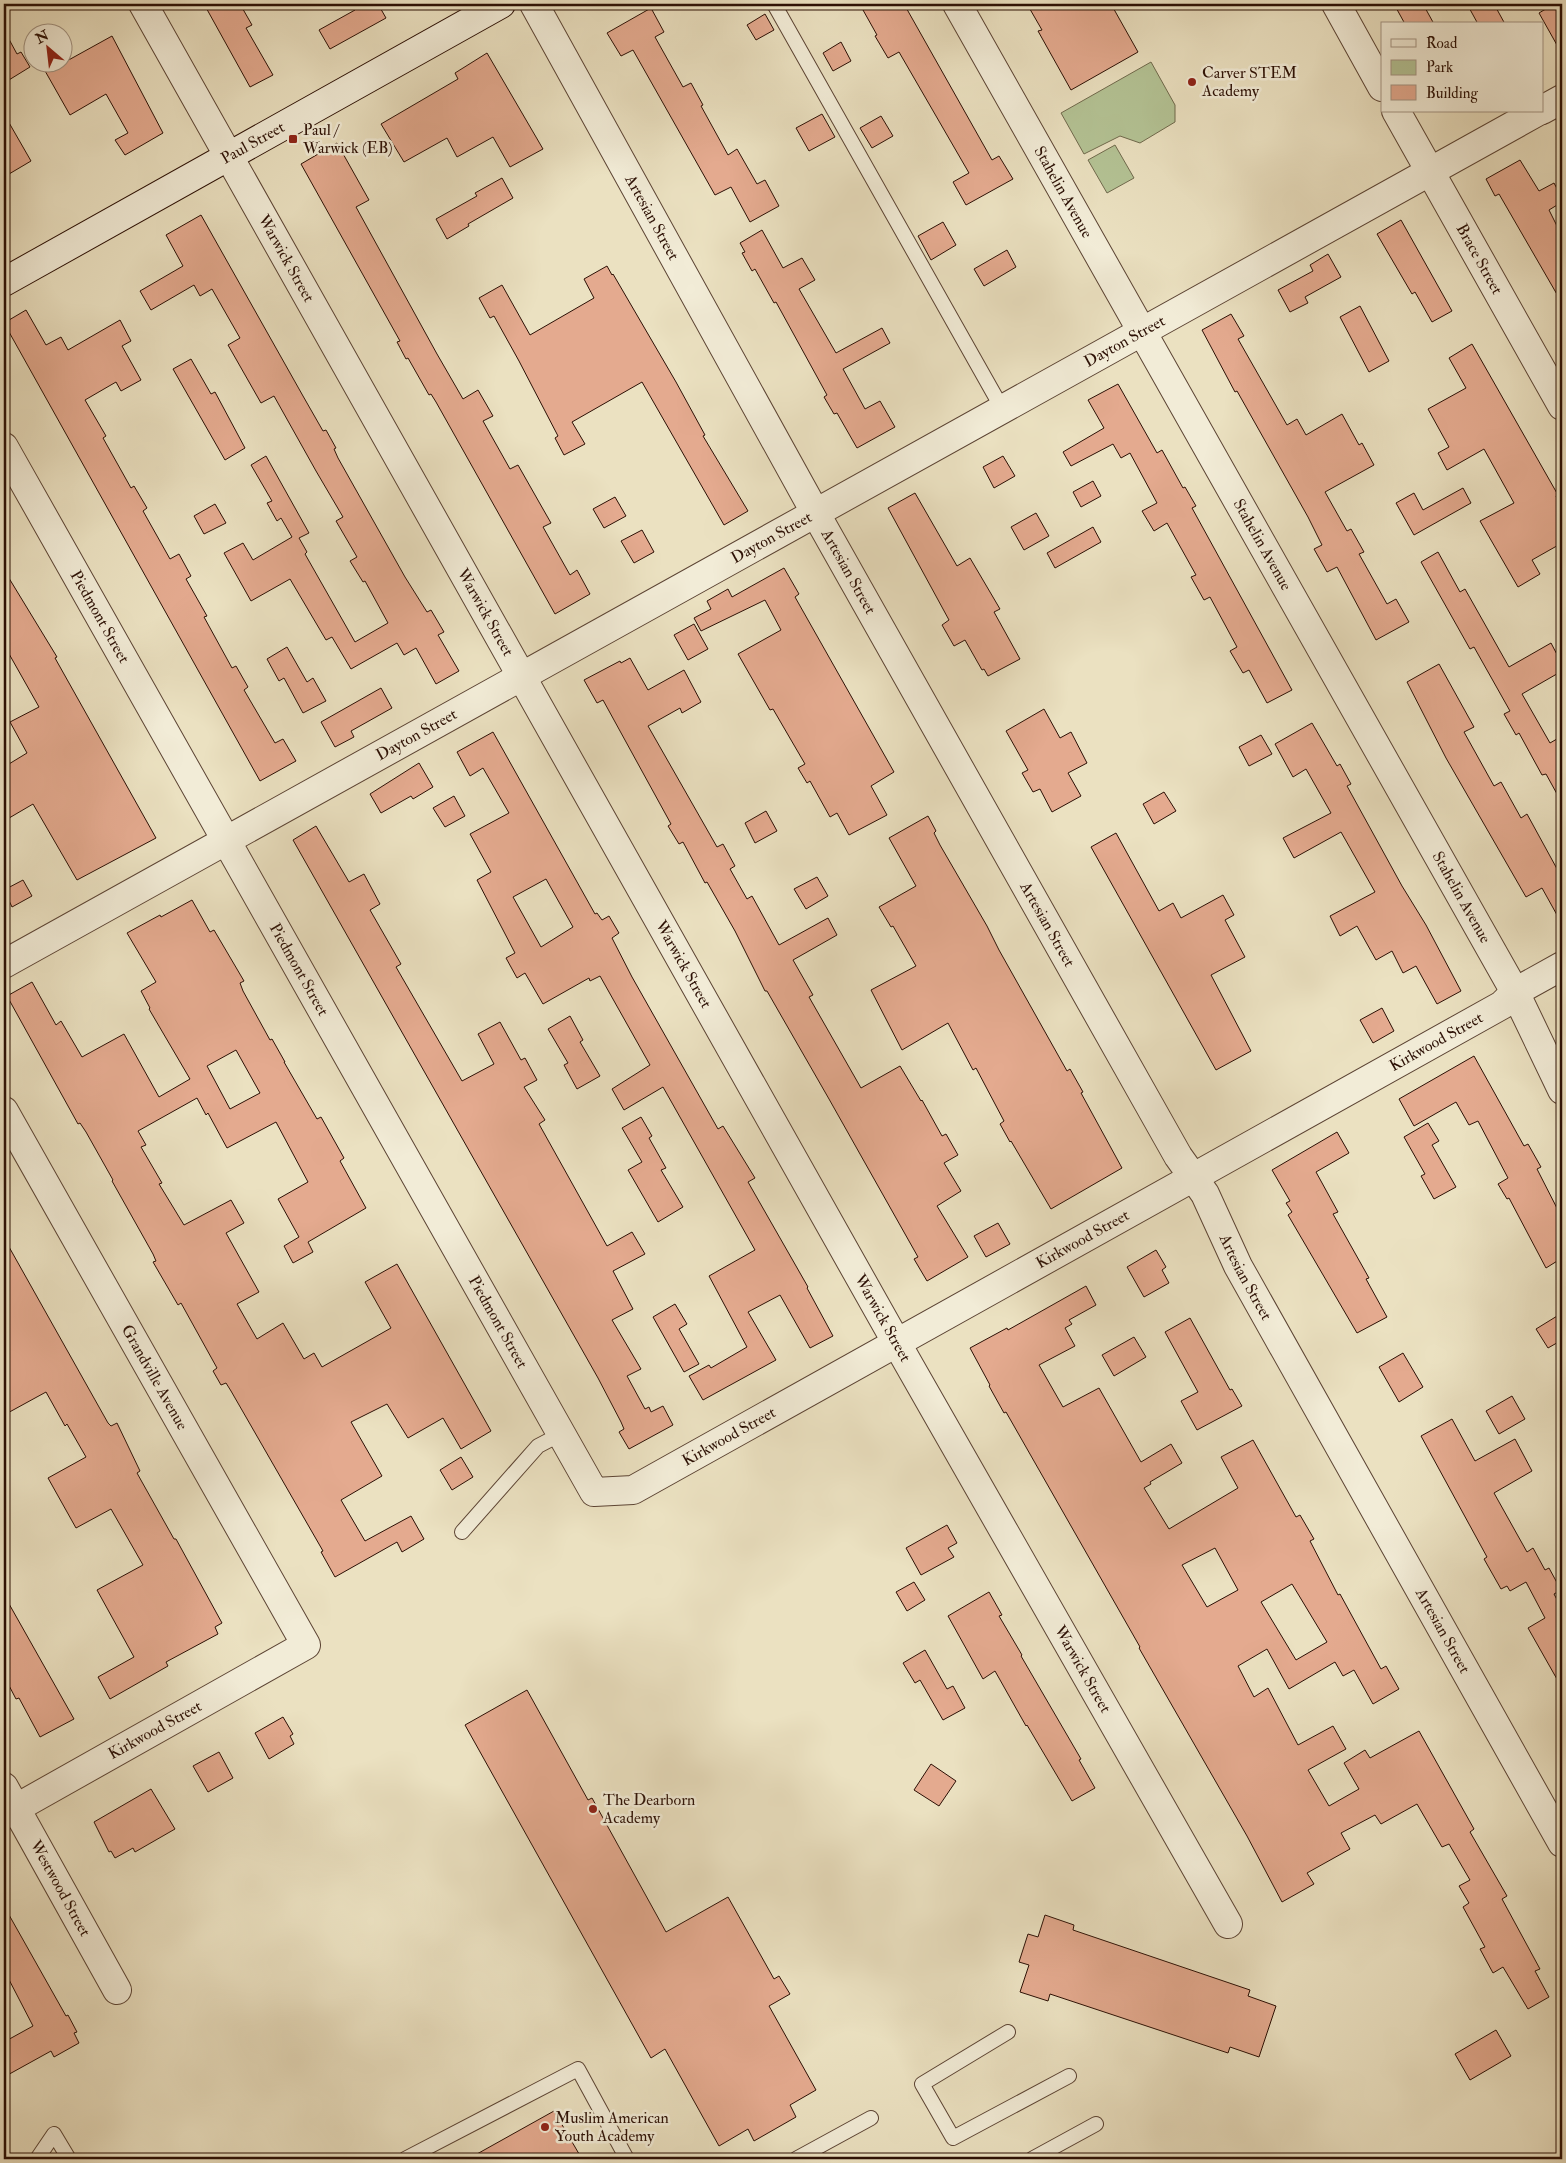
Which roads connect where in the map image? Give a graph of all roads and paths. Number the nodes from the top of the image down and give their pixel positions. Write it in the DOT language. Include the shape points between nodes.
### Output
graph roads {
  1 [pos="143,4"];
  2 [pos="501,4"];
  3 [pos="534,4"];
  4 [pos="774,4"];
  5 [pos="957,4"];
  6 [pos="1336,4"];
  7 [pos="1381,85"];
  8 [pos="1562,99"];
  9 [pos="1544,108"];
  10 [pos="1397,112"];
  11 [pos="1537,112"];
  12 [pos="230,156"];
  13 [pos="1430,172"];
  14 [pos="4,282"];
  15 [pos="1143,332"];
  16 [pos="1562,406"];
  17 [pos="1003,410"];
  18 [pos="4,447"];
  19 [pos="816,514"];
  20 [pos="521,678"];
  21 [pos="226,842"];
  22 [pos="4,964"];
  23 [pos="1562,966"];
  24 [pos="1515,992"];
  25 [pos="1562,1090"];
  26 [pos="4,1111"];
  27 [pos="1192,1178"];
  28 [pos="896,1342"];
  29 [pos="561,1434"];
  30 [pos="594,1492"];
  31 [pos="462,1532"];
  32 [pos="306,1644"];
  33 [pos="8,1804"];
  34 [pos="1562,1843"];
  35 [pos="1228,1924"];
  36 [pos="117,1990"];
  37 [pos="1008,2032"];
  38 [pos="1069,2076"];
  39 [pos="871,2118"];
  40 [pos="1096,2124"];
  41 [pos="37,2159"];
  42 [pos="68,2159"];
  43 [pos="405,2159"];
  44 [pos="627,2159"];
  45 [pos="796,2159"];
  46 [pos="1032,2159"];
  1 -- 12 [label="street, Warwick Street"];
  2 -- 12 [label="street, Paul Street"];
  3 -- 19 [label="street, Artesian Street"];
  4 -- 17 [label="lane"];
  5 -- 15 [label="street, Stahelin Avenue"];
  6 -- 7 [label="street"];
  8 -- 9 [label="street, Dayton Street"];
  10 -- 13 [label="street, Brace Street"];
  11 -- 13 [label="street, Dayton Street"];
  12 -- 14 [label="street, Paul Street"];
  12 -- 20 [label="street, Warwick Street"];
  13 -- 15 [label="street, Dayton Street"];
  13 -- 16 [label="street, Brace Street"];
  15 -- 17 [label="street, Dayton Street"];
  15 -- 24 [label="street, Stahelin Avenue"];
  17 -- 19 [label="street, Dayton Street"];
  18 -- 21 [label="street, Piedmont Street"];
  19 -- 20 [label="street, Dayton Street"];
  19 -- 27 [label="street, Artesian Street"];
  20 -- 21 [label="street, Dayton Street"];
  20 -- 28 [label="street, Warwick Street"];
  21 -- 22 [label="street, Dayton Street"];
  21 -- 29 [label="street, Piedmont Street"];
  23 -- 24 [label="street, Kirkwood Street"];
  24 -- 25 [label="street, Stahelin Avenue"];
  24 -- 27 [label="street, Kirkwood Street" via="1502,1005"];
  26 -- 32 [label="street, Grandville Avenue"];
  27 -- 28 [label="street, Kirkwood Street"];
  27 -- 34 [label="street, Artesian Street" via="1205,1194 1238,1266"];
  28 -- 30 [label="street, Kirkwood Street" via="633,1490"];
  28 -- 35 [label="street, Warwick Street"];
  29 -- 30 [label="street, Piedmont Street"];
  29 -- 31 [label="lane" via="538,1446"];
  32 -- 33 [label="street, Kirkwood Street"];
  33 -- 36 [label="street, Westwood Street"];
  37 -- 38 [label="lane" via="922,2084 953,2138"];
  39 -- 45 [label="lane"];
  40 -- 46 [label="lane"];
  41 -- 42 [label="lane" via="54,2134"];
  43 -- 44 [label="lane" via="578,2069"];
}
